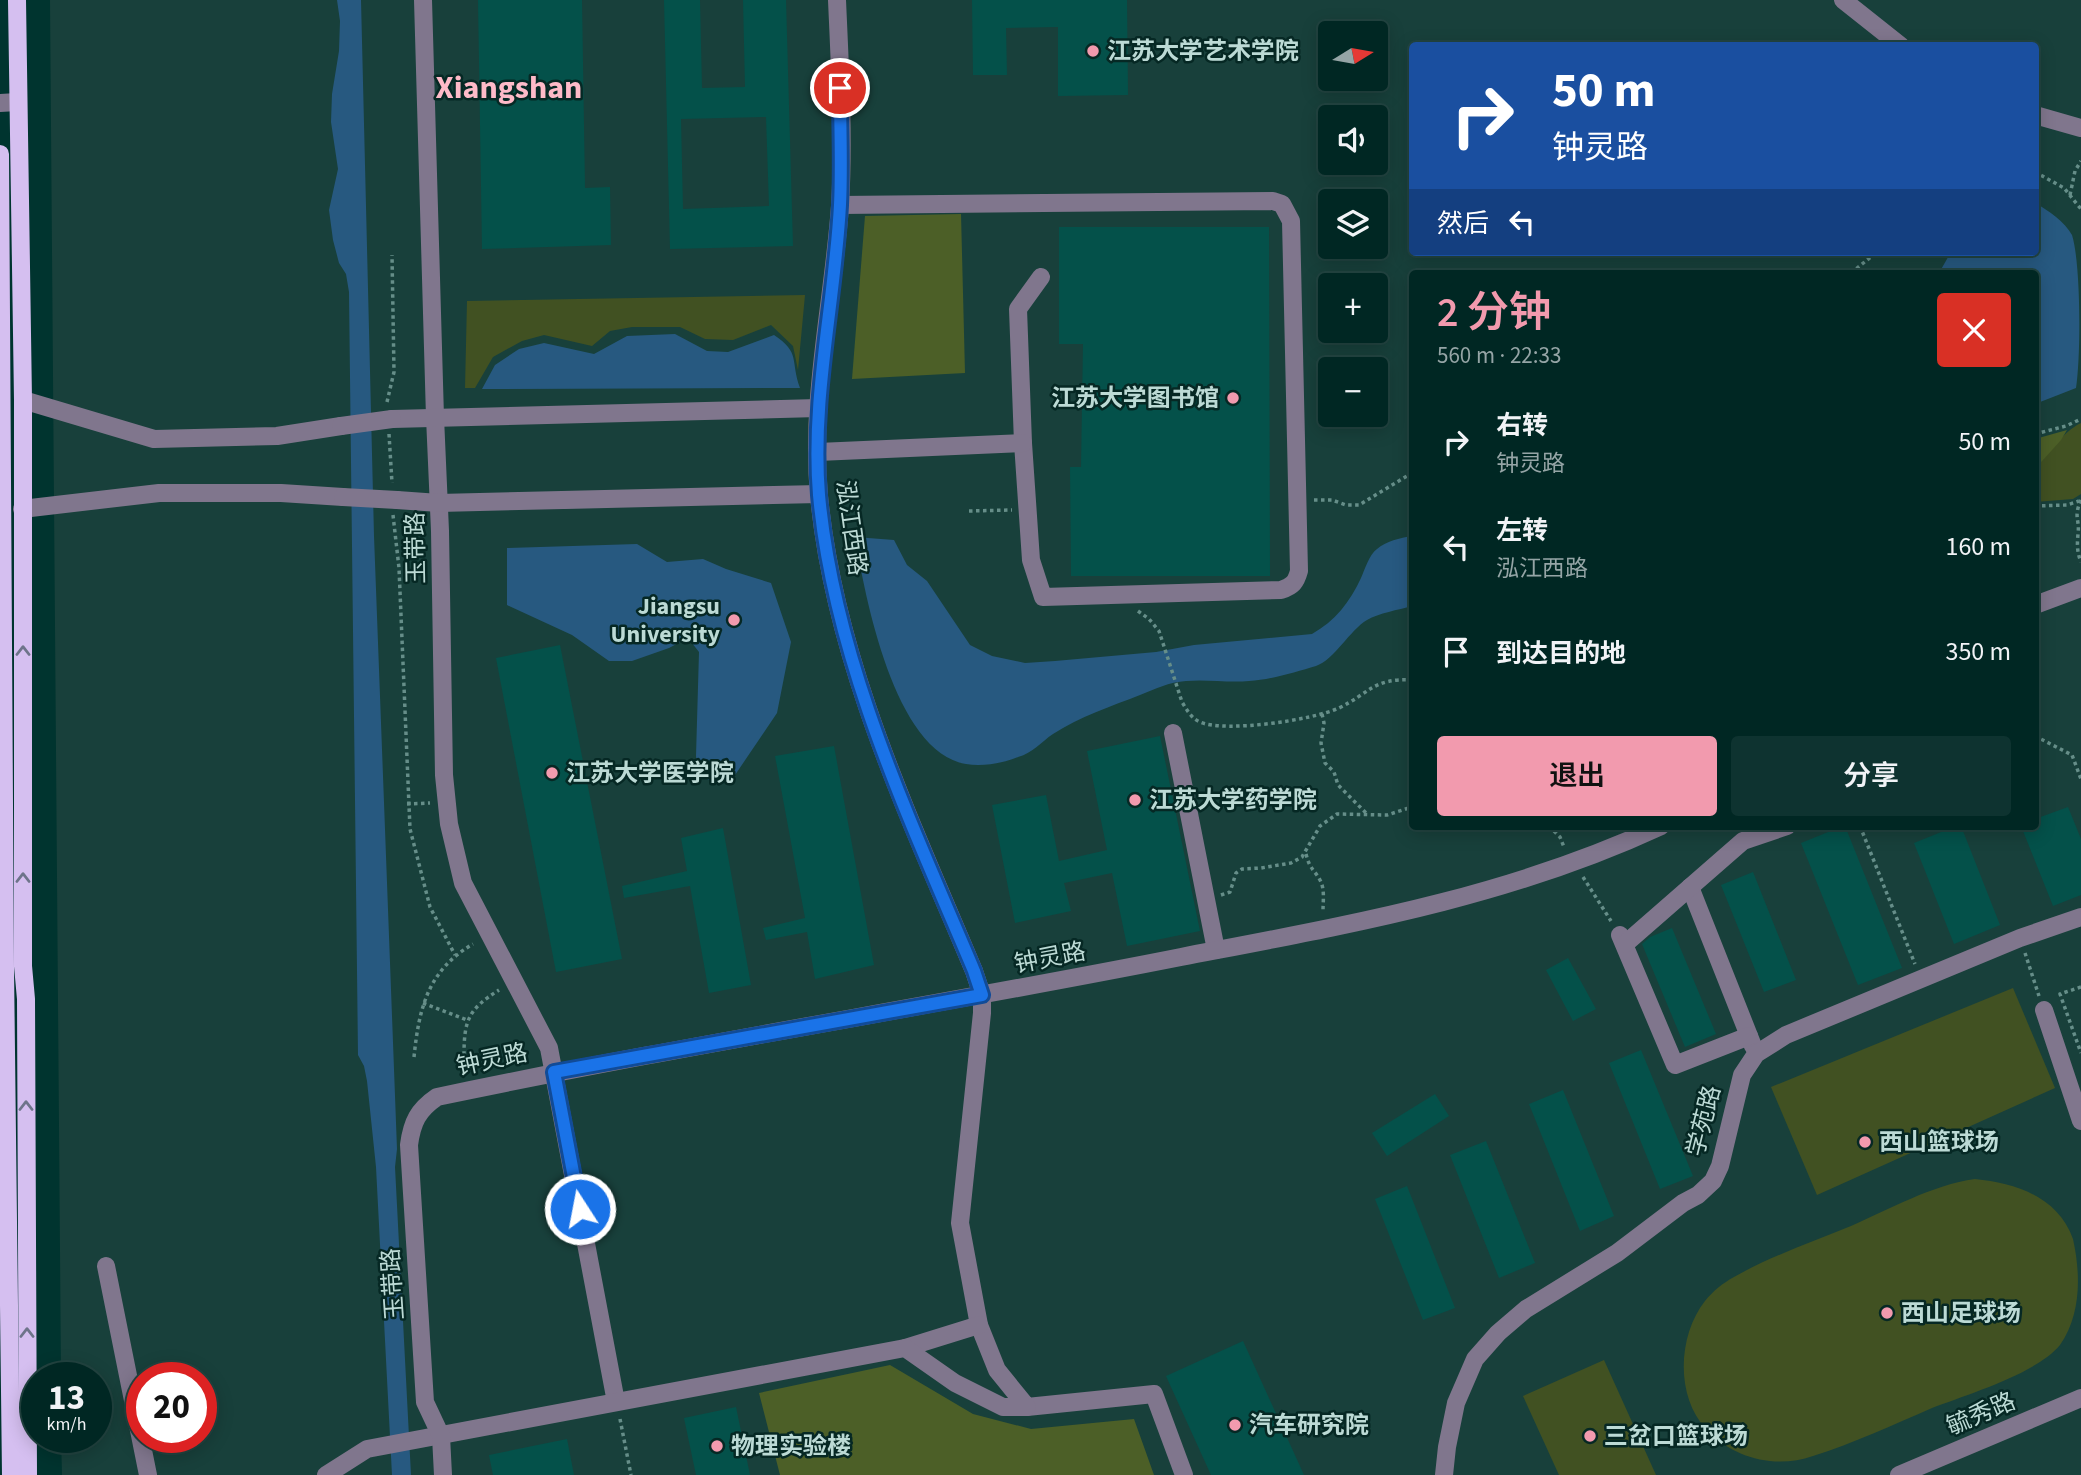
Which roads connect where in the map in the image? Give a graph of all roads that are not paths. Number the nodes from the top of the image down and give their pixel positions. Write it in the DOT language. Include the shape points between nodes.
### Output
graph roads {
  1 [pos="17,0"];
  2 [pos="423,0"];
  3 [pos="837,0"];
  4 [pos="1843,0"];
  5 [pos="1896,42"];
  6 [pos="9,102"];
  7 [pos="2039,116"];
  8 [pos="2081,128"];
  9 [pos="0,153"];
  10 [pos="840,205"];
  11 [pos="1041,277"];
  12 [pos="23,400"];
  13 [pos="818,408"];
  14 [pos="435,416"];
  15 [pos="1023,443"];
  16 [pos="818,452"];
  17 [pos="819,494"];
  18 [pos="439,503"];
  19 [pos="22,509"];
  20 [pos="2081,588"];
  21 [pos="2039,604"];
  22 [pos="1173,733"];
  23 [pos="1651,830"];
  24 [pos="1775,830"];
  25 [pos="1690,887"];
  26 [pos="2081,917"];
  27 [pos="1216,950"];
  28 [pos="23,966"];
  29 [pos="2,967"];
  30 [pos="982,995"];
  31 [pos="26,999"];
  32 [pos="3,1000"];
  33 [pos="2044,1010"];
  34 [pos="1749,1035"];
  35 [pos="1756,1054"];
  36 [pos="554,1072"];
  37 [pos="437,1097"];
  38 [pos="2081,1121"];
  39 [pos="106,1266"];
  40 [pos="979,1325"];
  41 [pos="905,1349"];
  42 [pos="2081,1398"];
  43 [pos="616,1402"];
  44 [pos="1027,1407"];
  45 [pos="441,1436"];
  46 [pos="11,1475"];
  47 [pos="28,1475"];
  48 [pos="148,1475"];
  49 [pos="326,1475"];
  50 [pos="443,1475"];
  51 [pos="1185,1475"];
  52 [pos="1444,1475"];
  53 [pos="1899,1475"];
  1 -- 6 [label="main road"];
  2 -- 14 [label="lane, 玉带路"];
  3 -- 10 [label="lane, 泓江西路"];
  4 -- 5 [label="lane"];
  6 -- 12 [label="main road"];
  7 -- 8 [label="lane"];
  9 -- 29 [label="main road"];
  10 -- 13 [label="lane, 泓江西路"];
  10 -- 15 [label="lane" via="1282,204 1291,221 1299,570 1290,587 1043,597 1031,560"];
  11 -- 15 [label="lane" via="1018,309"];
  12 -- 14 [label="lane, bridge" via="154,439 277,436 389,417"];
  12 -- 19 [label="main road"];
  13 -- 14 [label="lane"];
  13 -- 16 [label="lane, 泓江西路"];
  14 -- 18 [label="lane, 玉带路"];
  15 -- 16 [label="lane"];
  16 -- 17 [label="lane, 泓江西路"];
  17 -- 18 [label="lane"];
  17 -- 30 [label="lane, 泓江西路" via="836,596 862,693"];
  18 -- 19 [label="lane, bridge" via="282,493 159,493"];
  18 -- 36 [label="lane, 玉带路" via="444,775 452,845 474,908 549,1048"];
  28 -- 19 [label="main road, one-way"];
  20 -- 21 [label="lane"];
  22 -- 27 [label="lane"];
  23 -- 27 [label="lane, 钟灵路" via="1502,887 1438,905"];
  24 -- 25 [label="lane" via="1743,841"];
  25 -- 34 [label="lane"];
  25 -- 34 [label="lane" via="1623,939 1675,1065"];
  26 -- 35 [label="lane, 学苑路" via="1786,1035"];
  27 -- 30 [label="lane, 钟灵路"];
  28 -- 29 [label="main road"];
  28 -- 31 [label="main road"];
  29 -- 32 [label="main road"];
  30 -- 36 [label="lane, 钟灵路"];
  30 -- 40 [label="lane" via="960,1223"];
  31 -- 32 [label="main road"];
  47 -- 31 [label="main road, one-way"];
  32 -- 46 [label="main road"];
  33 -- 38 [label="lane"];
  34 -- 35 [label="lane"];
  35 -- 52 [label="lane, 学苑路" via="1742,1075 1713,1181 1617,1253 1526,1309 1475,1359 1456,1403"];
  36 -- 37 [label="lane, 钟灵路"];
  36 -- 43 [label="lane, 玉带路"];
  37 -- 45 [label="lane, 玉带路" via="412,1124 409,1145 425,1402"];
  39 -- 48 [label="lane"];
  40 -- 41 [label="lane"];
  40 -- 44 [label="lane" via="997,1370"];
  41 -- 43 [label="lane"];
  41 -- 44 [label="lane" via="955,1383 1003,1407"];
  42 -- 53 [label="lane, 毓秀路"];
  43 -- 45 [label="lane"];
  44 -- 51 [label="lane" via="1154,1394"];
  45 -- 49 [label="lane" via="367,1449"];
  45 -- 50 [label="lane, 玉带路"];
}
